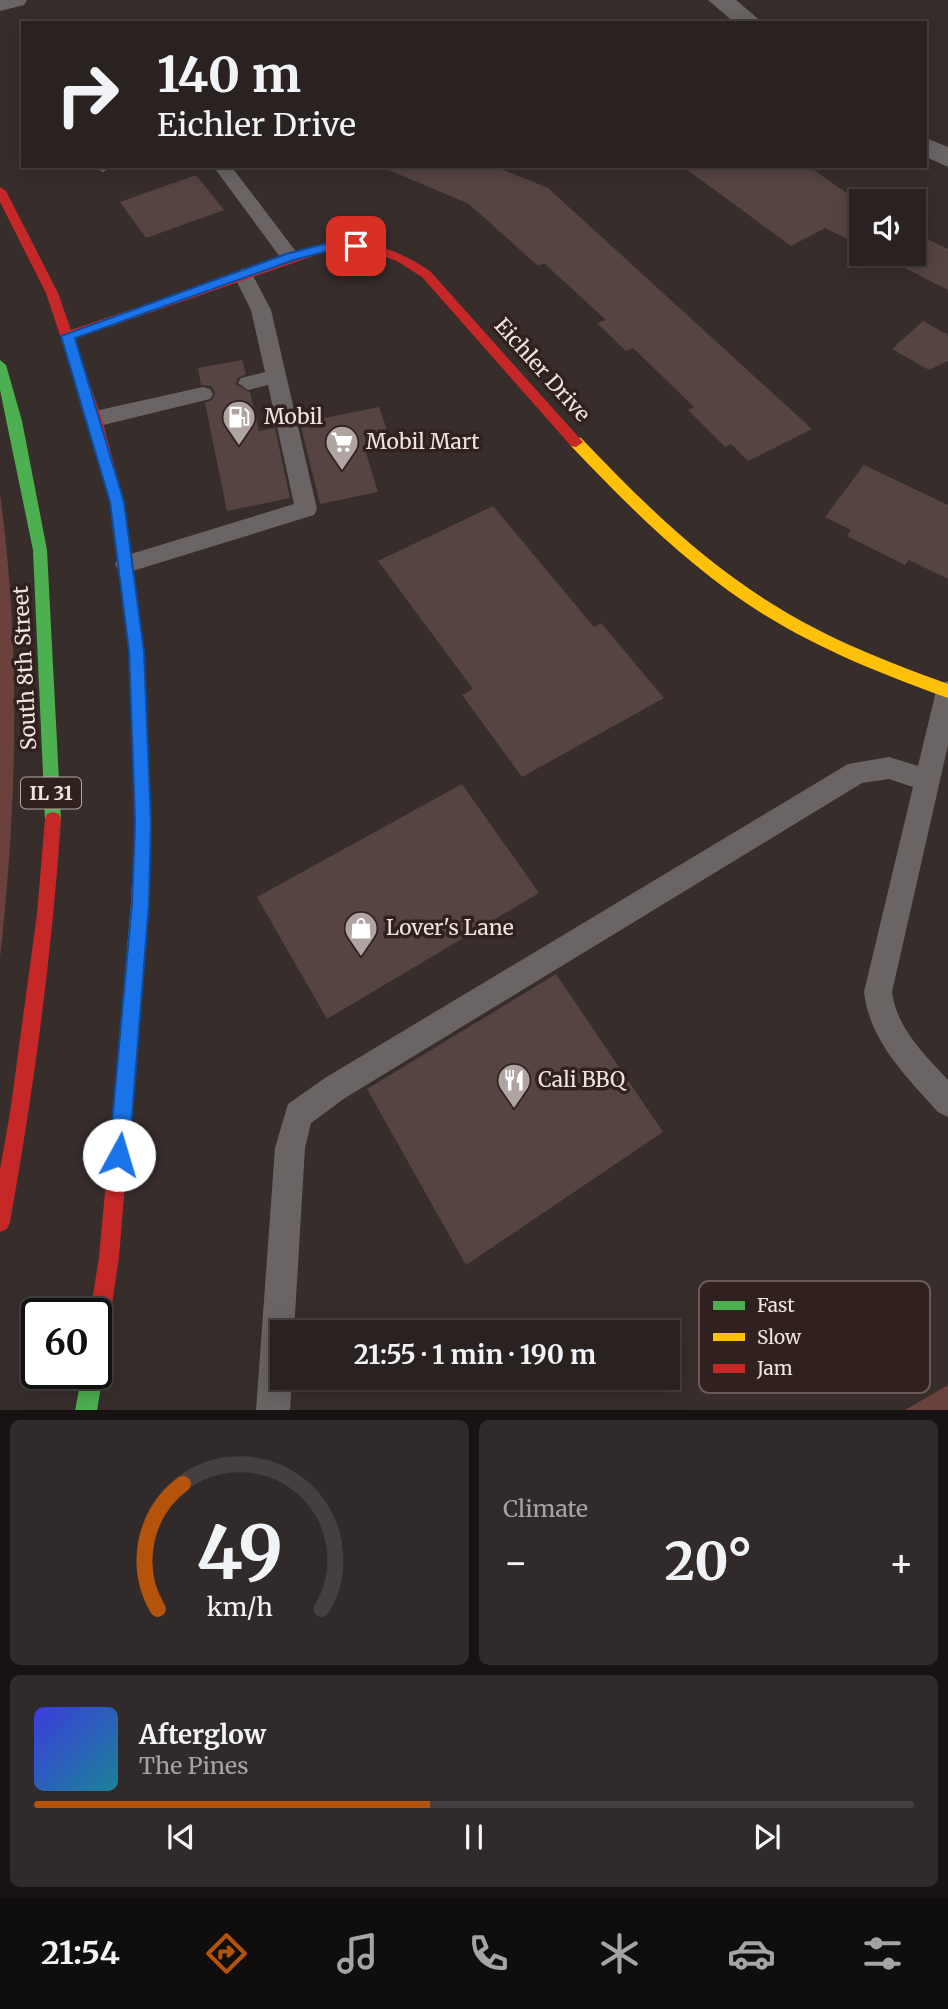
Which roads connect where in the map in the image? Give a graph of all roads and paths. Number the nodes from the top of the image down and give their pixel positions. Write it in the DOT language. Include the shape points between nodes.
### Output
graph roads {
  1 [pos="15,0"];
  2 [pos="720,0"];
  3 [pos="0,4"];
  4 [pos="748,21"];
  5 [pos="927,147"];
  6 [pos="948,159"];
  7 [pos="223,168"];
  8 [pos="0,191"];
  9 [pos="290,257"];
  10 [pos="243,274"];
  11 [pos="68,336"];
  12 [pos="0,365"];
  13 [pos="276,376"];
  14 [pos="248,383"];
  15 [pos="203,394"];
  16 [pos="95,419"];
  17 [pos="126,564"];
  18 [pos="948,691"];
  19 [pos="928,781"];
  20 [pos="948,1102"];
  21 [pos="0,1222"];
  22 [pos="102,1298"];
  23 [pos="90,1389"];
  24 [pos="86,1410"];
  25 [pos="273,1410"];
  1 -- 3 [label="street"];
  2 -- 4 [label="street"];
  5 -- 6 [label="street"];
  7 -- 9 [label="lane"];
  8 -- 11 [label="main road" via="52,293"];
  9 -- 10 [label="main road, Eichler Drive"];
  9 -- 18 [label="main road, Eichler Drive" via="356,246 383,250 411,263 683,548 796,625 872,662"];
  10 -- 11 [label="main road, Eichler Drive"];
  10 -- 13 [label="lane" via="261,310"];
  11 -- 16 [label="main road"];
  12 -- 21 [label="main road, South 8th Street / IL 31" via="40,550 52,831 20,1113"];
  13 -- 14 [label="lane"];
  13 -- 17 [label="lane" via="306,509"];
  15 -- 16 [label="lane"];
  16 -- 17 [label="main road" via="117,502"];
  17 -- 22 [label="main road" via="141,725 141,889"];
  18 -- 19 [label="lane"];
  19 -- 20 [label="lane" via="877,992 878,1010 885,1026"];
  19 -- 25 [label="lane" via="888,768 857,772 298,1114 290,1148"];
  23 -- 24 [label="main road"];
}
